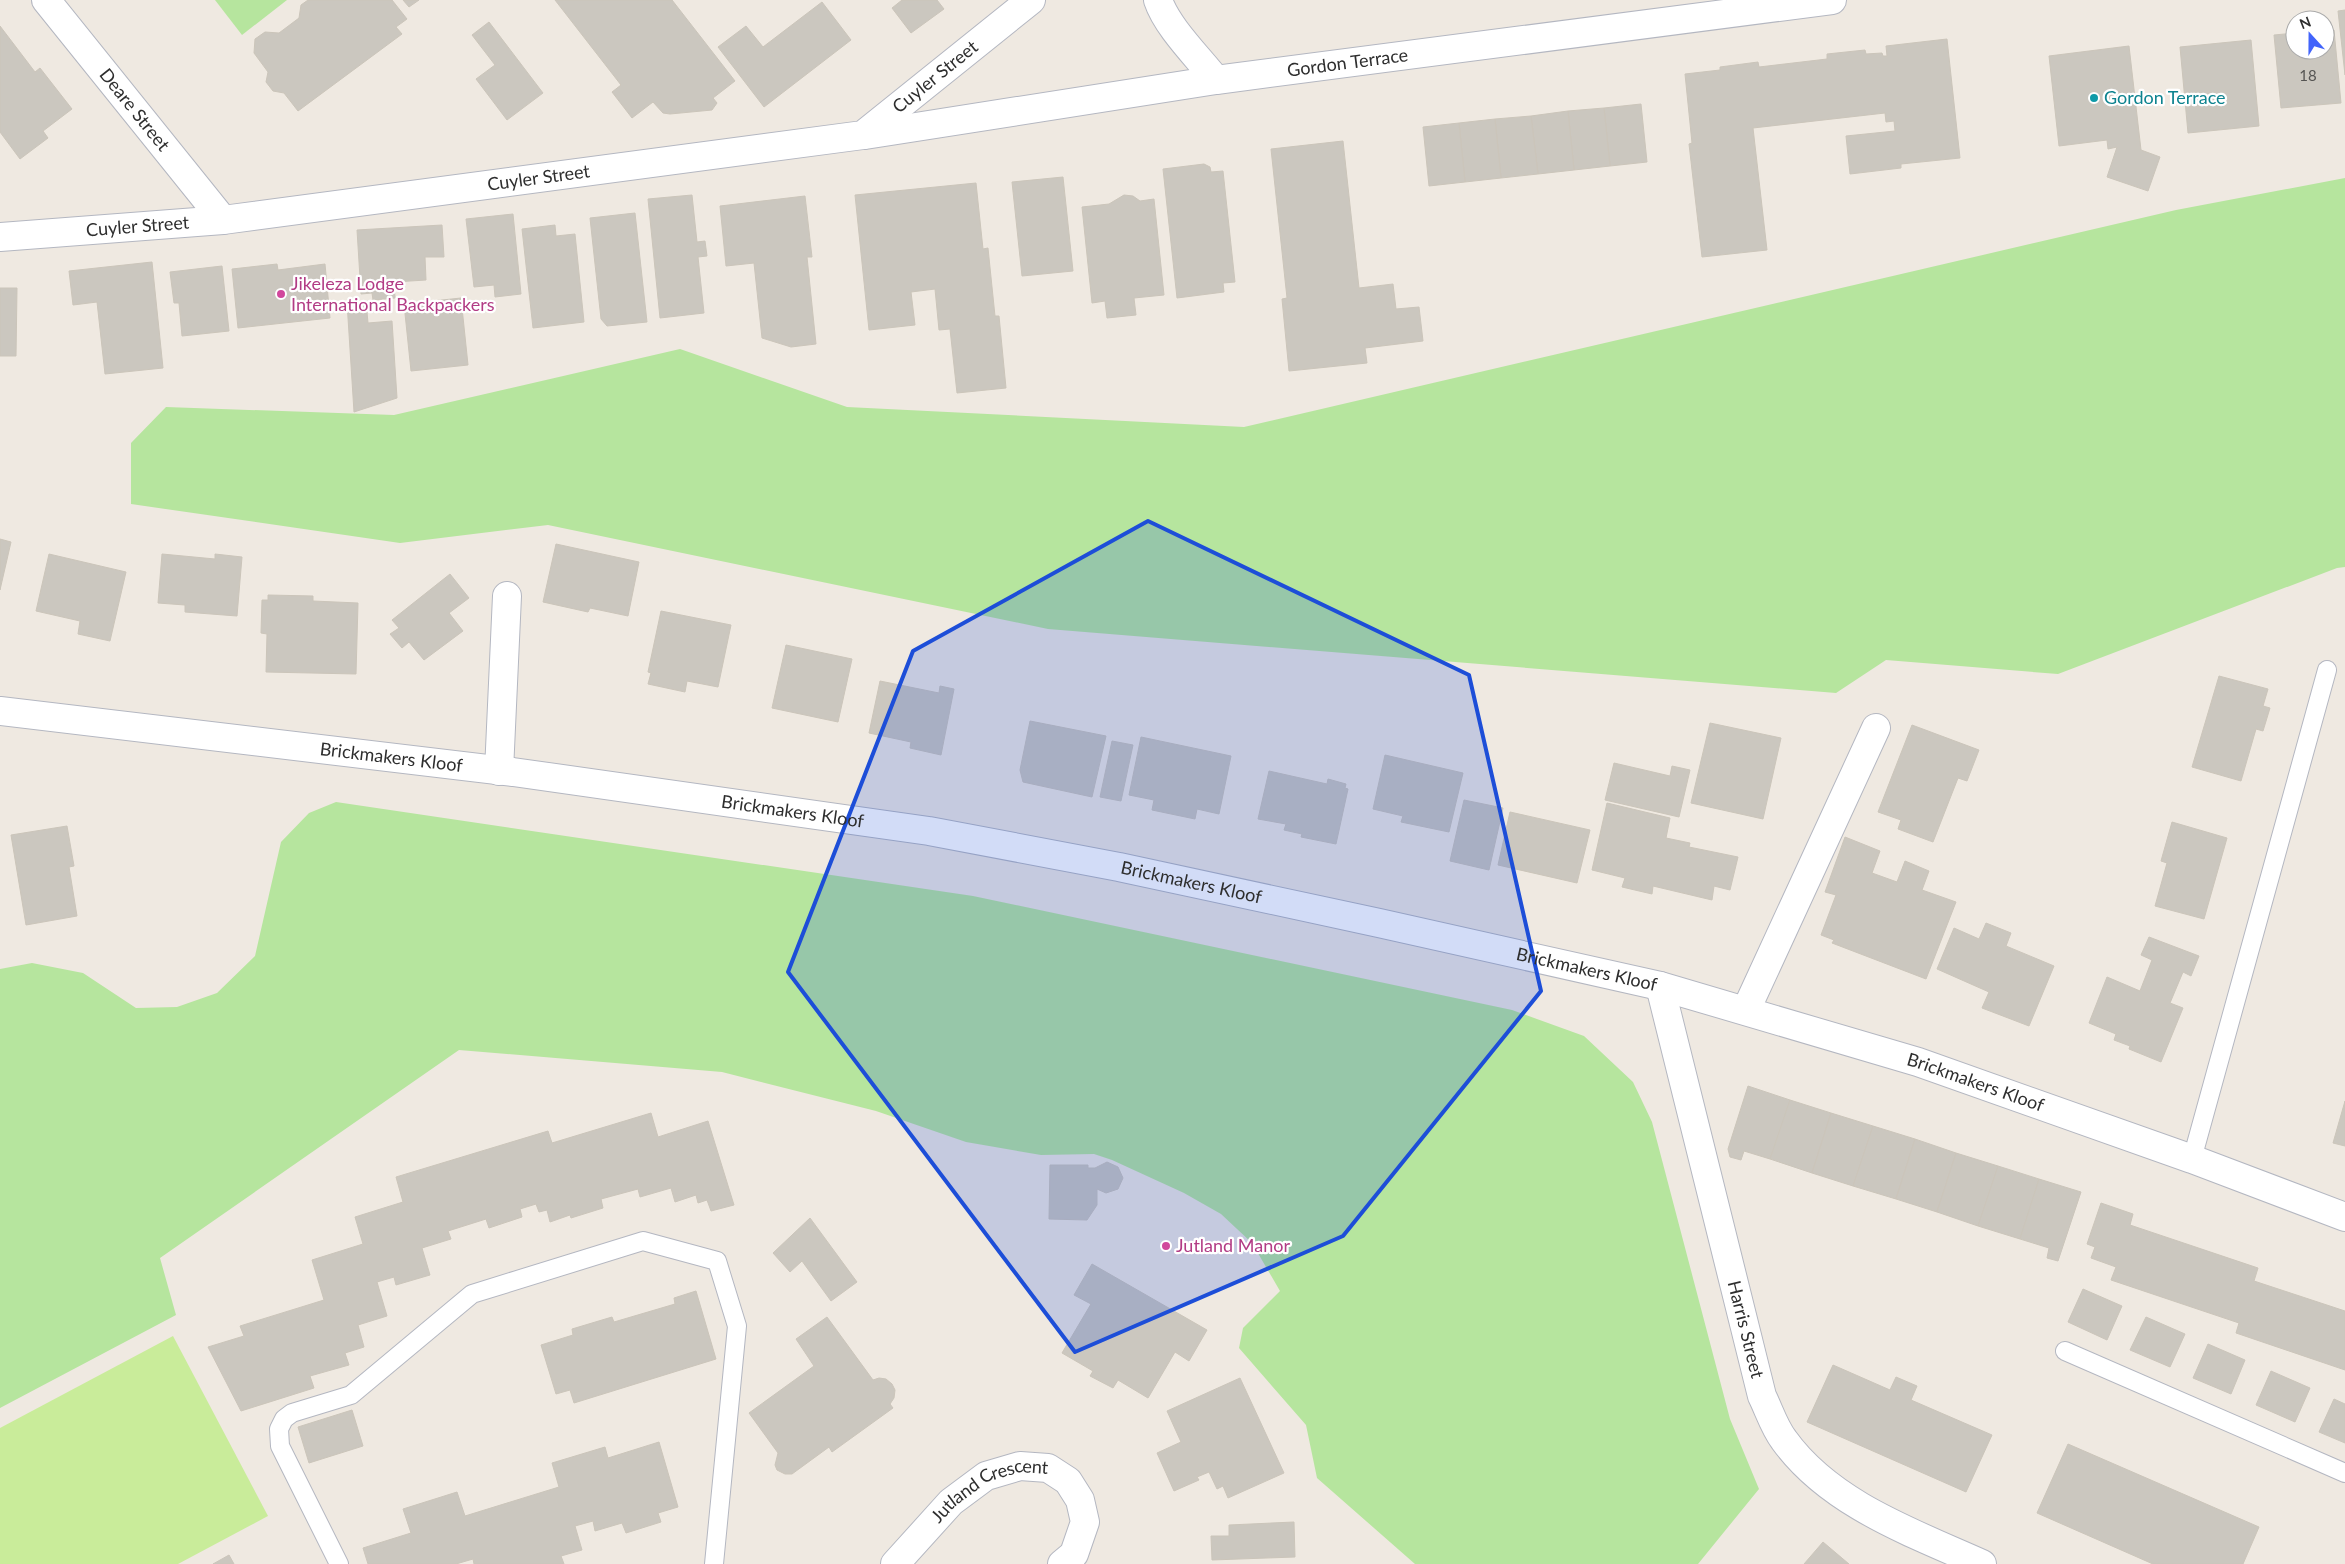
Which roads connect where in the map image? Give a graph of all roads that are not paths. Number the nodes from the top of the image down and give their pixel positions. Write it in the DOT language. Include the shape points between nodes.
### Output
graph roads {
  1 [pos="46,0"];
  2 [pos="1030,0"];
  3 [pos="1158,0"];
  4 [pos="1832,0"];
  5 [pos="1216,80"];
  6 [pos="863,135"];
  7 [pos="223,220"];
  8 [pos="0,237"];
  9 [pos="507,596"];
  10 [pos="2327,670"];
  11 [pos="0,711"];
  12 [pos="1876,728"];
  13 [pos="499,771"];
  14 [pos="1660,986"];
  15 [pos="1746,1010"];
  16 [pos="2192,1159"];
  17 [pos="2345,1216"];
  18 [pos="2065,1351"];
  19 [pos="2345,1473"];
  20 [pos="339,1564"];
  21 [pos="714,1564"];
  22 [pos="895,1564"];
  23 [pos="1062,1564"];
  24 [pos="1982,1564"];
  1 -- 7 [label="street, Deare Street"];
  2 -- 6 [label="street, Cuyler Street"];
  3 -- 5 [label="street" via="1177,32"];
  4 -- 5 [label="street, Gordon Terrace"];
  5 -- 6 [label="street, Gordon Terrace"];
  6 -- 7 [label="street, Cuyler Street"];
  7 -- 8 [label="street, Cuyler Street"];
  9 -- 13 [label="street"];
  10 -- 16 [label="lane"];
  11 -- 13 [label="street, Brickmakers Kloof"];
  12 -- 15 [label="street"];
  13 -- 14 [label="street, Brickmakers Kloof" via="929,831 1119,867"];
  14 -- 15 [label="street, Brickmakers Kloof"];
  14 -- 24 [label="street, Harris Street" via="1762,1396 1782,1439 1806,1466 1829,1485 1886,1521"];
  15 -- 16 [label="street, Brickmakers Kloof" via="1918,1062"];
  16 -- 17 [label="street, Brickmakers Kloof"];
  18 -- 19 [label="lane"];
  20 -- 21 [label="lane" via="280,1446 279,1429 284,1419 292,1413 351,1395 472,1294 643,1241 717,1261 737,1326"];
  22 -- 23 [label="street, Jutland Crescent" via="951,1502 986,1476 1020,1466 1048,1468 1068,1481 1080,1500 1085,1522 1074,1554"];
}
